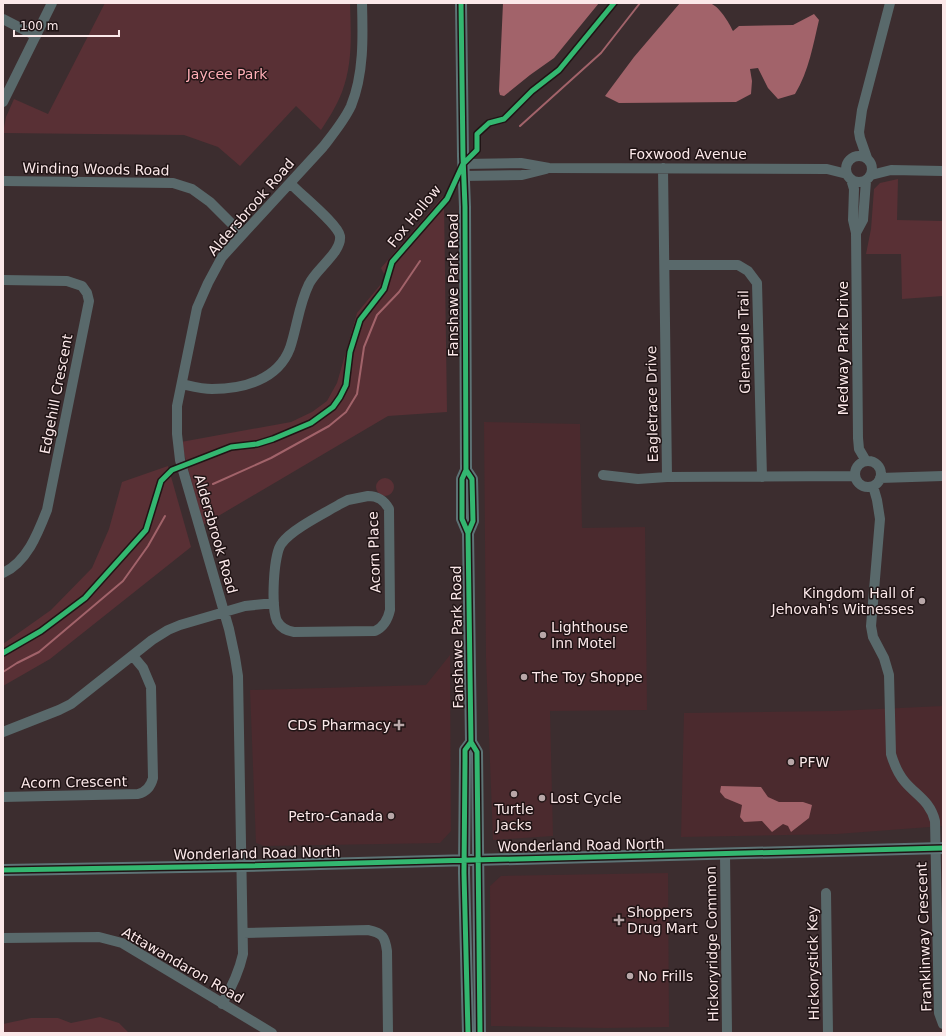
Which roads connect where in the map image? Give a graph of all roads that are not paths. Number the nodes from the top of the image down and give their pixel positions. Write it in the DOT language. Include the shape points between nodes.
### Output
graph roads {
  1 [pos="52,3"];
  2 [pos="362,3"];
  3 [pos="461,3"];
  4 [pos="890,3"];
  5 [pos="3,19"];
  6 [pos="36,36"];
  7 [pos="3,102"];
  8 [pos="860,138"];
  9 [pos="850,160"];
  10 [pos="869,160"];
  11 [pos="664,168"];
  12 [pos="827,169"];
  13 [pos="463,170"];
  14 [pos="890,170"];
  15 [pos="943,171"];
  16 [pos="849,177"];
  17 [pos="868,178"];
  18 [pos="3,181"];
  19 [pos="290,184"];
  20 [pos="856,233"];
  21 [pos="242,234"];
  22 [pos="665,265"];
  23 [pos="3,280"];
  24 [pos="182,384"];
  25 [pos="866,461"];
  26 [pos="603,475"];
  27 [pos="855,476"];
  28 [pos="943,476"];
  29 [pos="667,477"];
  30 [pos="762,477"];
  31 [pos="880,478"];
  32 [pos="873,486"];
  33 [pos="3,573"];
  34 [pos="274,603"];
  35 [pos="223,612"];
  36 [pos="133,656"];
  37 [pos="3,732"];
  38 [pos="471,742"];
  39 [pos="3,797"];
  40 [pos="939,848"];
  41 [pos="725,854"];
  42 [pos="464,860"];
  43 [pos="479,860"];
  44 [pos="242,866"];
  45 [pos="3,870"];
  46 [pos="826,893"];
  47 [pos="243,933"];
  48 [pos="3,938"];
  49 [pos="222,1004"];
  50 [pos="943,1024"];
  51 [pos="272,1033"];
  52 [pos="388,1033"];
  53 [pos="468,1033"];
  54 [pos="480,1033"];
  55 [pos="727,1033"];
  56 [pos="828,1033"];
  1 -- 6 [label="street"];
  2 -- 19 [label="street, Aldersbrook Road" via="359,78 350,107 323,147"];
  3 -- 13 [label="main road, Fanshawe Park Road"];
  4 -- 8 [label="street" via="862,110"];
  5 -- 6 [label="street"];
  6 -- 7 [label="street"];
  8 -- 9 [label="street"];
  8 -- 10 [label="street"];
  9 -- 10 [label="street" via="860,156"];
  9 -- 12 [label="street, Foxwood Avenue"];
  9 -- 16 [label="street" via="846,166"];
  10 -- 14 [label="street"];
  10 -- 17 [label="street" via="873,171"];
  11 -- 12 [label="street, Foxwood Avenue"];
  11 -- 13 [label="street, Foxwood Avenue" via="549,168 521,163"];
  11 -- 22 [label="street, Eagletrace Drive"];
  12 -- 16 [label="street, Foxwood Avenue"];
  13 -- 38 [label="main road, Fanshawe Park Road" via="466,470 472,479 473,521 468,533"];
  14 -- 15 [label="street"];
  14 -- 17 [label="street"];
  16 -- 17 [label="street" via="858,182"];
  16 -- 20 [label="street, Medway Park Drive" via="854,188 853,220"];
  17 -- 20 [label="street, Medway Park Drive" via="863,220"];
  18 -- 21 [label="street, Winding Woods Road" via="173,184 192,189 210,202"];
  19 -- 21 [label="street, Aldersbrook Road"];
  19 -- 24 [label="street" via="334,225 340,239 336,250 310,283 286,356 268,375 243,386 211,389"];
  20 -- 25 [label="street, Medway Park Drive" via="858,438 859,449"];
  21 -- 24 [label="street, Aldersbrook Road" via="222,257 197,308"];
  22 -- 29 [label="street, Eagletrace Drive"];
  22 -- 30 [label="street, Gleneagle Trail" via="738,265 748,271 757,283"];
  23 -- 33 [label="street, Edgehill Crescent" via="67,281 82,286 89,301 47,510 34,541 21,559"];
  24 -- 35 [label="street, Aldersbrook Road" via="176,421 180,460"];
  25 -- 27 [label="street" via="857,466"];
  25 -- 31 [label="street" via="876,464 881,473"];
  26 -- 29 [label="street" via="638,479"];
  27 -- 30 [label="street, Eagletrace Drive"];
  27 -- 32 [label="street" via="860,485"];
  28 -- 31 [label="street"];
  29 -- 30 [label="street, Eagletrace Drive"];
  31 -- 32 [label="street"];
  32 -- 40 [label="street, Franklinway Crescent" via="880,520 871,626 873,637 890,676 891,754 903,781 925,801 933,814"];
  34 -- 34 [label="street, Acorn Place" via="274,612 279,623 286,630 294,632 375,631 385,624 390,610 389,509 383,500 368,496 348,500 283,541 275,559"];
  34 -- 35 [label="street" via="245,606"];
  35 -- 36 [label="street" via="168,630"];
  35 -- 44 [label="street, Aldersbrook Road" via="236,657 238,676"];
  36 -- 37 [label="street" via="71,704"];
  36 -- 39 [label="street, Acorn Crescent" via="143,668 151,687 153,778 148,789 138,794"];
  38 -- 42 [label="main road, Fanshawe Park Road" via="466,750"];
  38 -- 43 [label="main road, Fanshawe Park Road" via="478,752"];
  40 -- 41 [label="main road, Wonderland Road North"];
  40 -- 50 [label="street, Franklinway Crescent" via="939,1013"];
  41 -- 43 [label="main road, Wonderland Road North"];
  41 -- 55 [label="street, Hickoryridge Common"];
  42 -- 43 [label="main road, Wonderland Road North"];
  42 -- 44 [label="main road, Wonderland Road North"];
  42 -- 53 [label="main road, Fanshawe Park Road"];
  43 -- 54 [label="main road, Fanshawe Park Road"];
  44 -- 45 [label="main road, Wonderland Road North"];
  44 -- 47 [label="street, Aldersbrook Road"];
  46 -- 56 [label="street, Hickorystick Key"];
  47 -- 49 [label="street, Aldersbrook Road" via="240,967 234,984"];
  47 -- 52 [label="street" via="368,930 379,934 385,940 387,951"];
  48 -- 49 [label="street, Attawandaron Road" via="90,937 122,943"];
  49 -- 51 [label="street, Attawandaron Road"];
}
